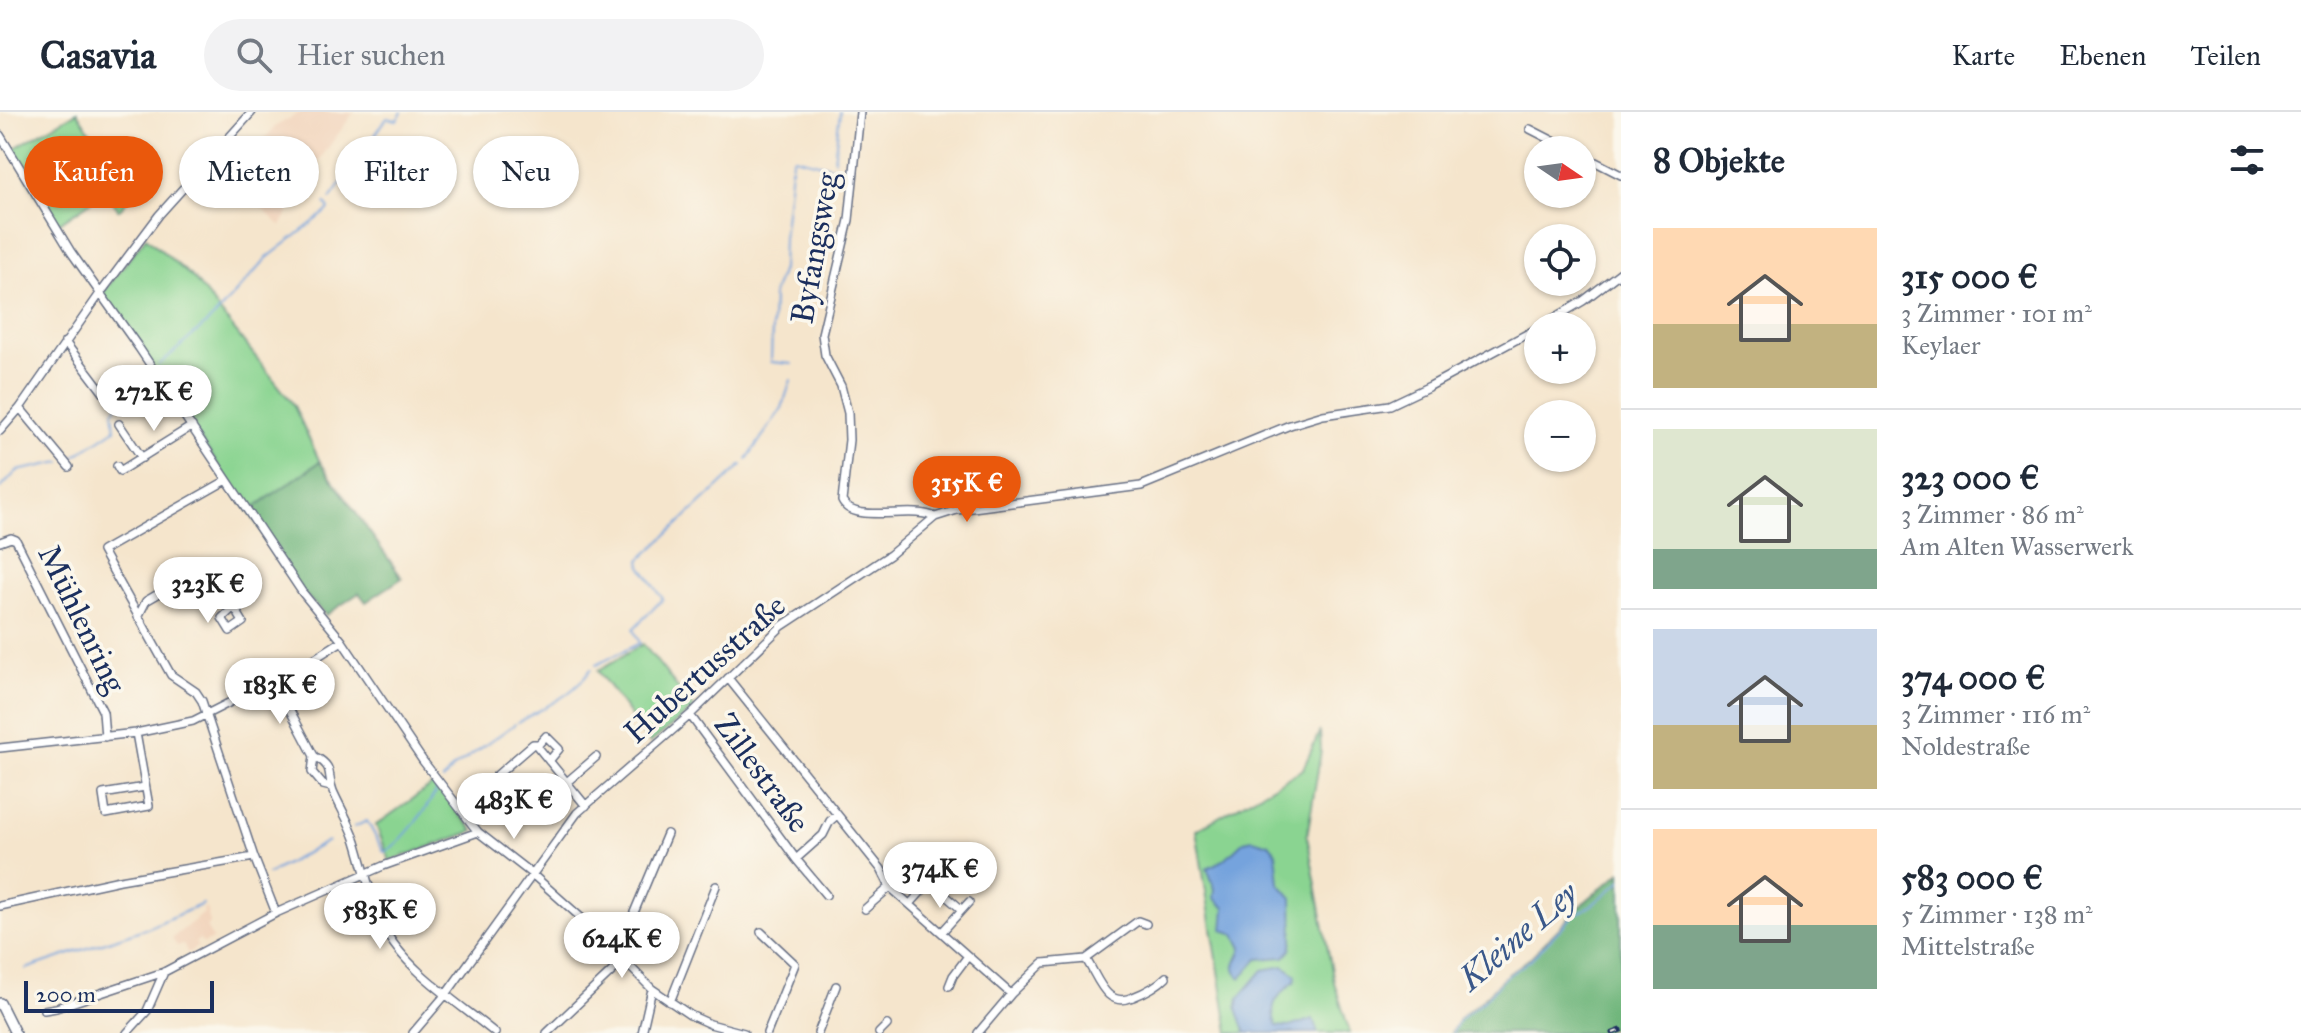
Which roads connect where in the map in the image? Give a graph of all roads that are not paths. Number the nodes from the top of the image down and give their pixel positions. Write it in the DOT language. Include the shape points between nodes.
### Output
graph roads {
  1 [pos="252,112"];
  2 [pos="860,112"];
  3 [pos="1530,129"];
  4 [pos="0,135"];
  5 [pos="1544,136"];
  6 [pos="1596,162"];
  7 [pos="1621,175"];
  8 [pos="1621,272"];
  9 [pos="99,295"];
  10 [pos="1564,312"];
  11 [pos="1524,335"];
  12 [pos="65,342"];
  13 [pos="112,404"];
  14 [pos="20,408"];
  15 [pos="119,424"];
  16 [pos="192,426"];
  17 [pos="0,431"];
  18 [pos="142,458"];
  19 [pos="117,466"];
  20 [pos="69,467"];
  21 [pos="227,480"];
  22 [pos="915,513"];
  23 [pos="935,517"];
  24 [pos="923,526"];
  25 [pos="0,542"];
  26 [pos="126,597"];
  27 [pos="146,601"];
  28 [pos="234,607"];
  29 [pos="138,618"];
  30 [pos="342,641"];
  31 [pos="728,678"];
  32 [pos="274,680"];
  33 [pos="208,715"];
  34 [pos="690,715"];
  35 [pos="136,733"];
  36 [pos="105,737"];
  37 [pos="537,744"];
  38 [pos="0,748"];
  39 [pos="314,756"];
  40 [pos="596,757"];
  41 [pos="549,761"];
  42 [pos="496,776"];
  43 [pos="567,782"];
  44 [pos="145,787"];
  45 [pos="331,787"];
  46 [pos="540,805"];
  47 [pos="586,806"];
  48 [pos="837,815"];
  49 [pos="478,832"];
  50 [pos="667,834"];
  51 [pos="254,857"];
  52 [pos="796,859"];
  53 [pos="939,872"];
  54 [pos="366,874"];
  55 [pos="532,874"];
  56 [pos="930,882"];
  57 [pos="716,886"];
  58 [pos="890,887"];
  59 [pos="826,895"];
  60 [pos="969,902"];
  61 [pos="910,904"];
  62 [pos="0,906"];
  63 [pos="865,909"];
  64 [pos="961,909"];
  65 [pos="276,913"];
  66 [pos="1146,924"];
  67 [pos="761,932"];
  68 [pos="942,932"];
  69 [pos="617,953"];
  70 [pos="968,956"];
  71 [pos="1086,959"];
  72 [pos="624,960"];
  73 [pos="164,972"];
  74 [pos="1166,977"];
  75 [pos="836,986"];
  76 [pos="949,986"];
  77 [pos="652,989"];
  78 [pos="447,993"];
  79 [pos="1011,994"];
  80 [pos="670,1002"];
  81 [pos="0,1003"];
  82 [pos="44,1010"];
  83 [pos="887,1025"];
  84 [pos="15,1033"];
  85 [pos="127,1033"];
  86 [pos="413,1033"];
  87 [pos="495,1033"];
  88 [pos="547,1033"];
  89 [pos="642,1033"];
  90 [pos="744,1033"];
  91 [pos="767,1033"];
  92 [pos="818,1033"];
  93 [pos="879,1033"];
  94 [pos="978,1033"];
  1 -- 9 [label="street" via="159,215"];
  2 -- 22 [label="street, Byfangsweg" via="849,220 822,334 848,413 842,501 857,513"];
  3 -- 5 [label="street"];
  4 -- 9 [label="street"];
  6 -- 7 [label="street"];
  8 -- 10 [label="street"];
  9 -- 12 [label="street"];
  9 -- 16 [label="street"];
  11 -- 23 [label="street" via="1390,405 1290,425 1141,486"];
  12 -- 13 [label="street"];
  12 -- 14 [label="street"];
  14 -- 17 [label="street"];
  14 -- 20 [label="street"];
  15 -- 18 [label="street"];
  16 -- 18 [label="street"];
  16 -- 21 [label="street"];
  18 -- 19 [label="street" via="120,471"];
  21 -- 26 [label="street" via="102,551"];
  21 -- 30 [label="street" via="302,592"];
  22 -- 23 [label="street, Byfangsweg"];
  22 -- 24 [label="street"];
  23 -- 24 [label="street, Hubertusstraße"];
  24 -- 31 [label="street, Hubertusstraße" via="890,555 782,626"];
  25 -- 36 [label="street, Mühlenring" via="16,540 103,712"];
  26 -- 27 [label="street"];
  26 -- 29 [label="street"];
  27 -- 28 [label="street" via="201,569"];
  27 -- 29 [label="street"];
  29 -- 33 [label="street" via="171,675 196,692"];
  30 -- 32 [label="street"];
  30 -- 49 [label="street"];
  31 -- 34 [label="street, Hubertusstraße"];
  31 -- 48 [label="street"];
  32 -- 33 [label="street"];
  32 -- 39 [label="street"];
  33 -- 35 [label="street"];
  33 -- 51 [label="street"];
  34 -- 47 [label="street, Hubertusstraße"];
  34 -- 52 [label="street, Zillestraße"];
  35 -- 36 [label="street"];
  35 -- 44 [label="street"];
  36 -- 38 [label="street"];
  37 -- 41 [label="street"];
  37 -- 41 [label="street" via="547,736 559,749"];
  37 -- 42 [label="street"];
  39 -- 45 [label="street" via="332,777"];
  39 -- 45 [label="street" via="312,772"];
  40 -- 43 [label="street"];
  41 -- 43 [label="street"];
  43 -- 46 [label="street"];
  43 -- 47 [label="street"];
  44 -- 44 [label="street" via="103,794 106,814 149,806"];
  45 -- 54 [label="street"];
  47 -- 55 [label="street, Hubertusstraße"];
  48 -- 52 [label="street, Zillestraße"];
  48 -- 58 [label="street"];
  49 -- 54 [label="street"];
  49 -- 55 [label="street"];
  50 -- 69 [label="street"];
  51 -- 62 [label="street"];
  51 -- 65 [label="street"];
  52 -- 59 [label="street, Zillestraße"];
  53 -- 56 [label="street"];
  54 -- 65 [label="street"];
  54 -- 78 [label="street" via="380,919 398,950"];
  55 -- 69 [label="street"];
  55 -- 78 [label="street, Hubertusstraße"];
  56 -- 61 [label="street"];
  56 -- 64 [label="street"];
  57 -- 80 [label="street"];
  58 -- 61 [label="street"];
  58 -- 63 [label="street"];
  60 -- 64 [label="street"];
  61 -- 68 [label="street"];
  64 -- 68 [label="street"];
  65 -- 73 [label="street"];
  66 -- 71 [label="street" via="1138,921"];
  67 -- 91 [label="street" via="795,964"];
  68 -- 70 [label="street"];
  69 -- 72 [label="street"];
  70 -- 76 [label="street"];
  70 -- 79 [label="street"];
  71 -- 74 [label="street" via="1115,1001 1155,988"];
  71 -- 79 [label="street" via="1043,963"];
  72 -- 77 [label="street"];
  72 -- 88 [label="street"];
  73 -- 82 [label="street"];
  73 -- 85 [label="street" via="147,1011"];
  75 -- 92 [label="street"];
  77 -- 80 [label="street"];
  77 -- 89 [label="street"];
  78 -- 86 [label="street, Hubertusstraße"];
  78 -- 87 [label="street"];
  79 -- 94 [label="street"];
  80 -- 90 [label="street" via="710,1024"];
  81 -- 84 [label="street"];
  83 -- 93 [label="street"];
}
